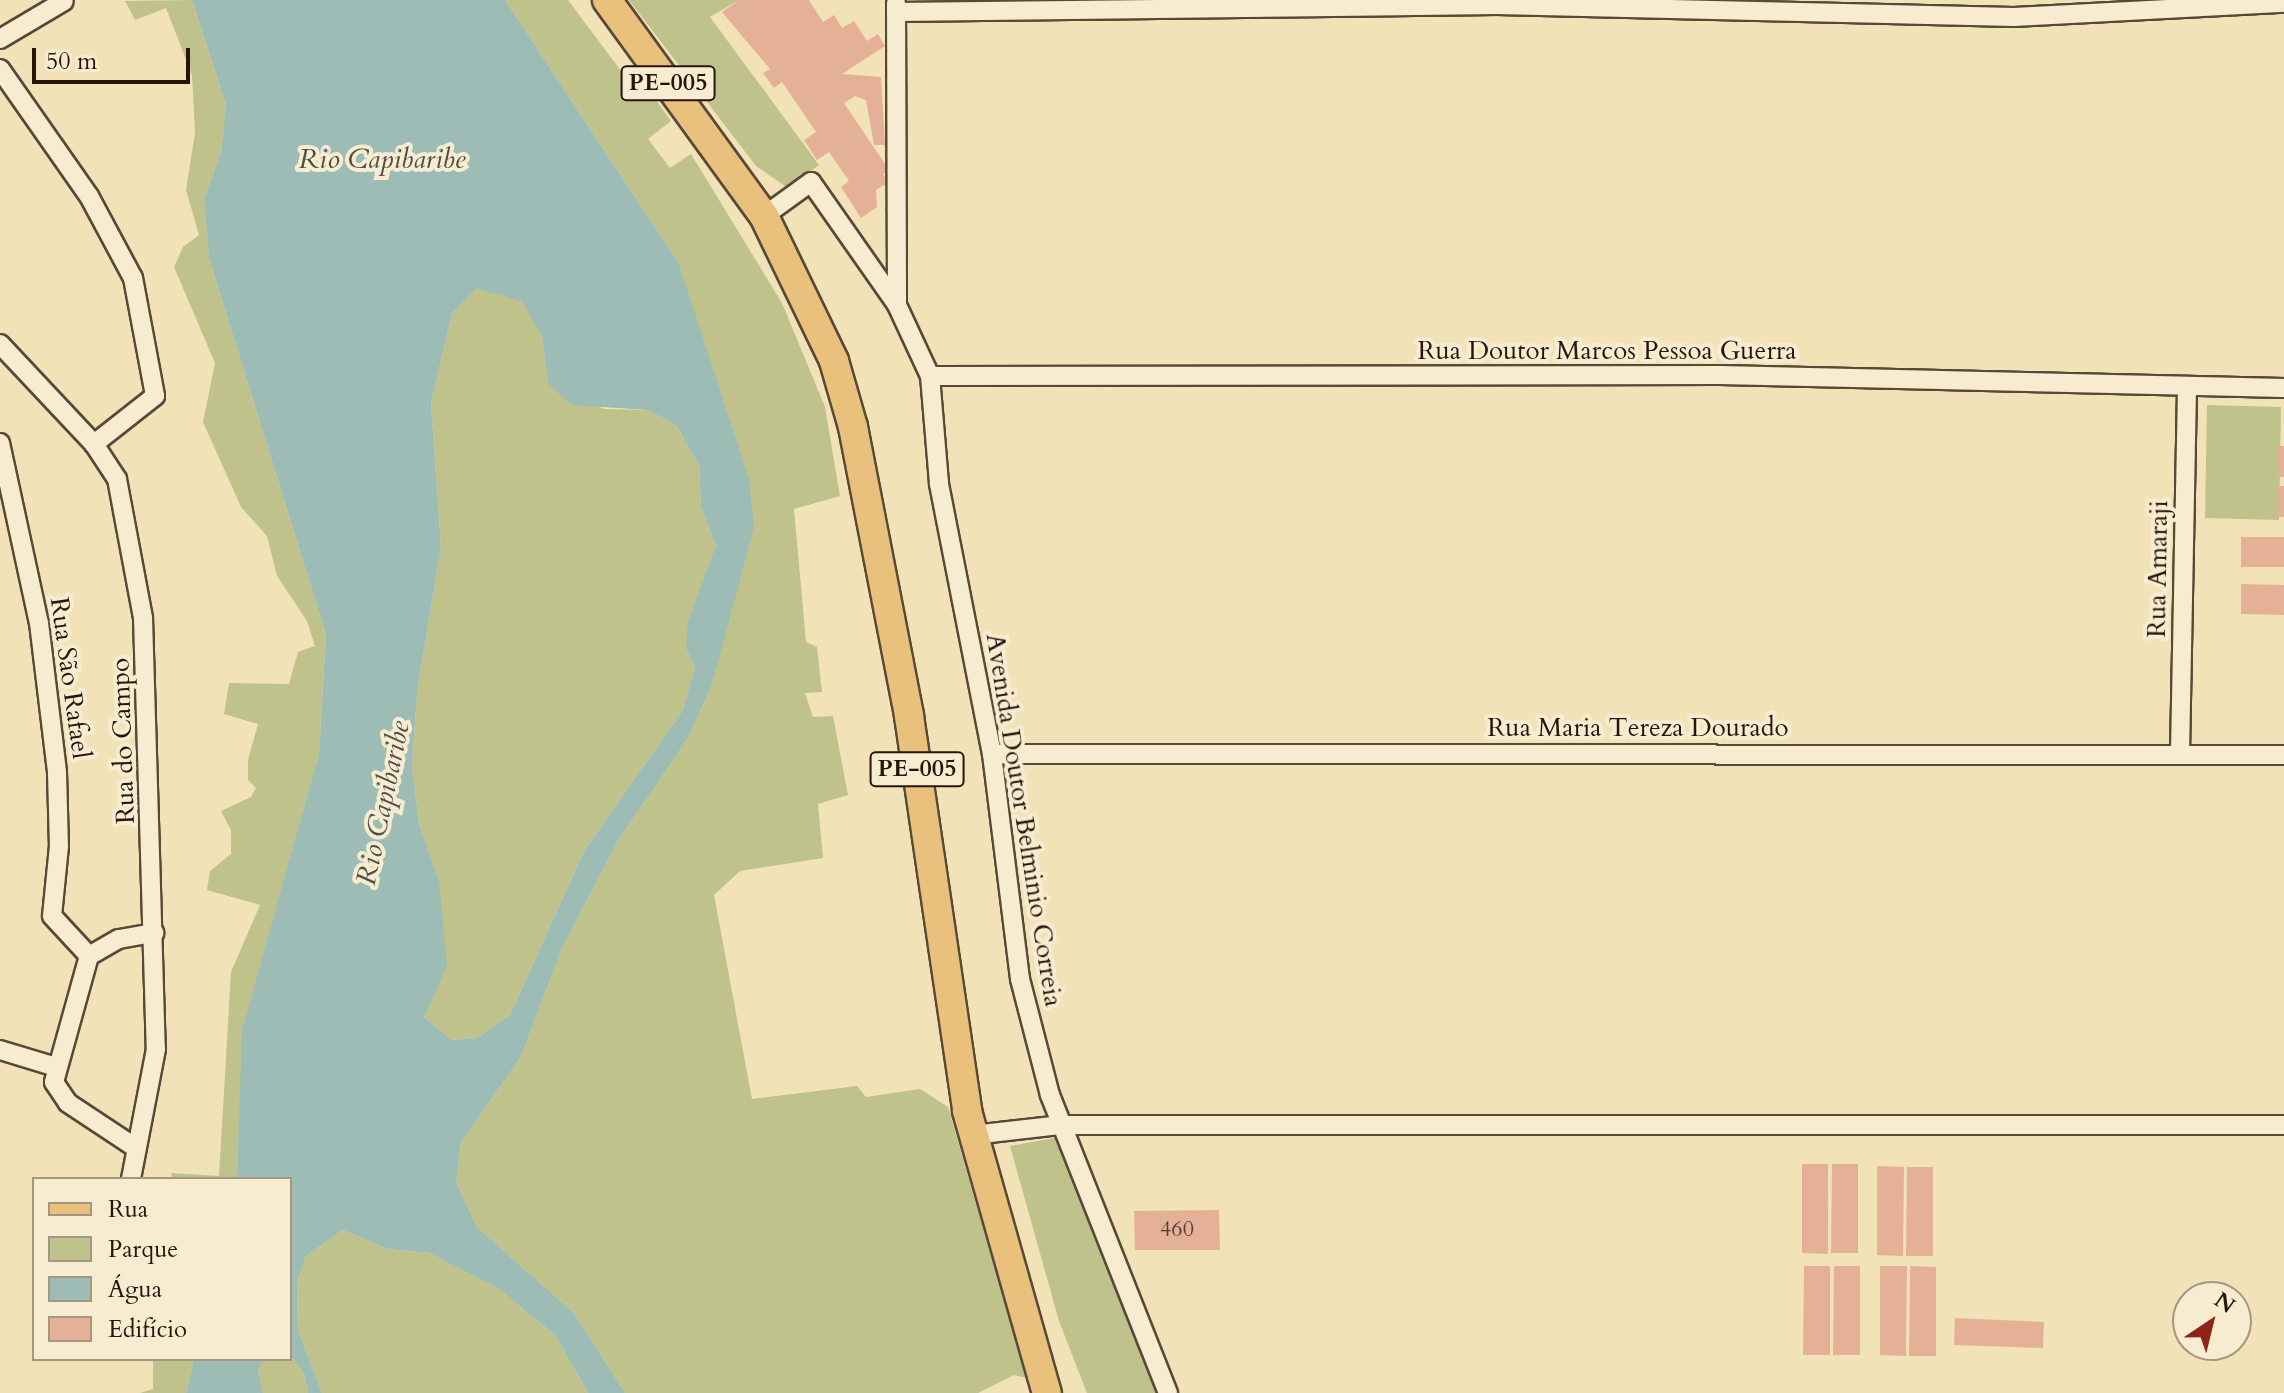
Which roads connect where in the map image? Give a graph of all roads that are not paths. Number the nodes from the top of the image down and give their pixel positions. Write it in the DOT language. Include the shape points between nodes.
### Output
graph roads {
  1 [pos="607,0"];
  2 [pos="64,1"];
  3 [pos="2284,3"];
  4 [pos="896,6"];
  5 [pos="0,39"];
  6 [pos="0,69"];
  7 [pos="764,216"];
  8 [pos="897,305"];
  9 [pos="0,344"];
  10 [pos="930,376"];
  11 [pos="2187,387"];
  12 [pos="2284,388"];
  13 [pos="0,443"];
  14 [pos="94,444"];
  15 [pos="2180,753"];
  16 [pos="992,754"];
  17 [pos="2284,755"];
  18 [pos="154,933"];
  19 [pos="89,956"];
  20 [pos="0,1050"];
  21 [pos="56,1067"];
  22 [pos="1061,1125"];
  23 [pos="2284,1125"];
  24 [pos="973,1135"];
  25 [pos="136,1148"];
  26 [pos="131,1177"];
  27 [pos="1047,1393"];
  28 [pos="1168,1393"];
  1 -- 7 [label="main road, PE-005"];
  2 -- 5 [label="street"];
  3 -- 4 [label="street" via="2014,17 1497,5"];
  4 -- 8 [label="street"];
  6 -- 14 [label="street" via="89,196 133,278 155,396"];
  7 -- 8 [label="street, Avenida Doutor Belminio Correia" via="811,182"];
  7 -- 24 [label="main road, PE-005" via="807,295 853,427 909,716"];
  8 -- 10 [label="street, Avenida Doutor Belminio Correia"];
  9 -- 14 [label="street, Rua do Campo"];
  10 -- 11 [label="street, Rua Doutor Marcos Pessoa Guerra" via="1720,375"];
  10 -- 16 [label="street, Avenida Doutor Belminio Correia" via="939,484"];
  11 -- 12 [label="street, Rua Doutor Marcos Pessoa Guerra"];
  11 -- 15 [label="street, Rua Amaraji"];
  13 -- 19 [label="street, Rua São Rafael" via="39,623 57,772 59,846 52,916"];
  14 -- 18 [label="street, Rua do Campo" via="117,479 143,618"];
  15 -- 16 [label="street, Rua Maria Tereza Dourado"];
  15 -- 17 [label="street, Rua Maria Tereza Dourado"];
  16 -- 22 [label="street, Avenida Doutor Belminio Correia" via="1020,979"];
  18 -- 19 [label="street" via="119,939"];
  18 -- 25 [label="street, Rua do Campo" via="156,1049"];
  19 -- 21 [label="street"];
  20 -- 21 [label="street"];
  21 -- 25 [label="street" via="54,1082 68,1103"];
  22 -- 23 [label="street"];
  22 -- 24 [label="street"];
  22 -- 28 [label="street, Avenida Doutor Belminio Correia"];
  24 -- 27 [label="main road, PE-005"];
  25 -- 26 [label="street, Rua do Campo"];
}
